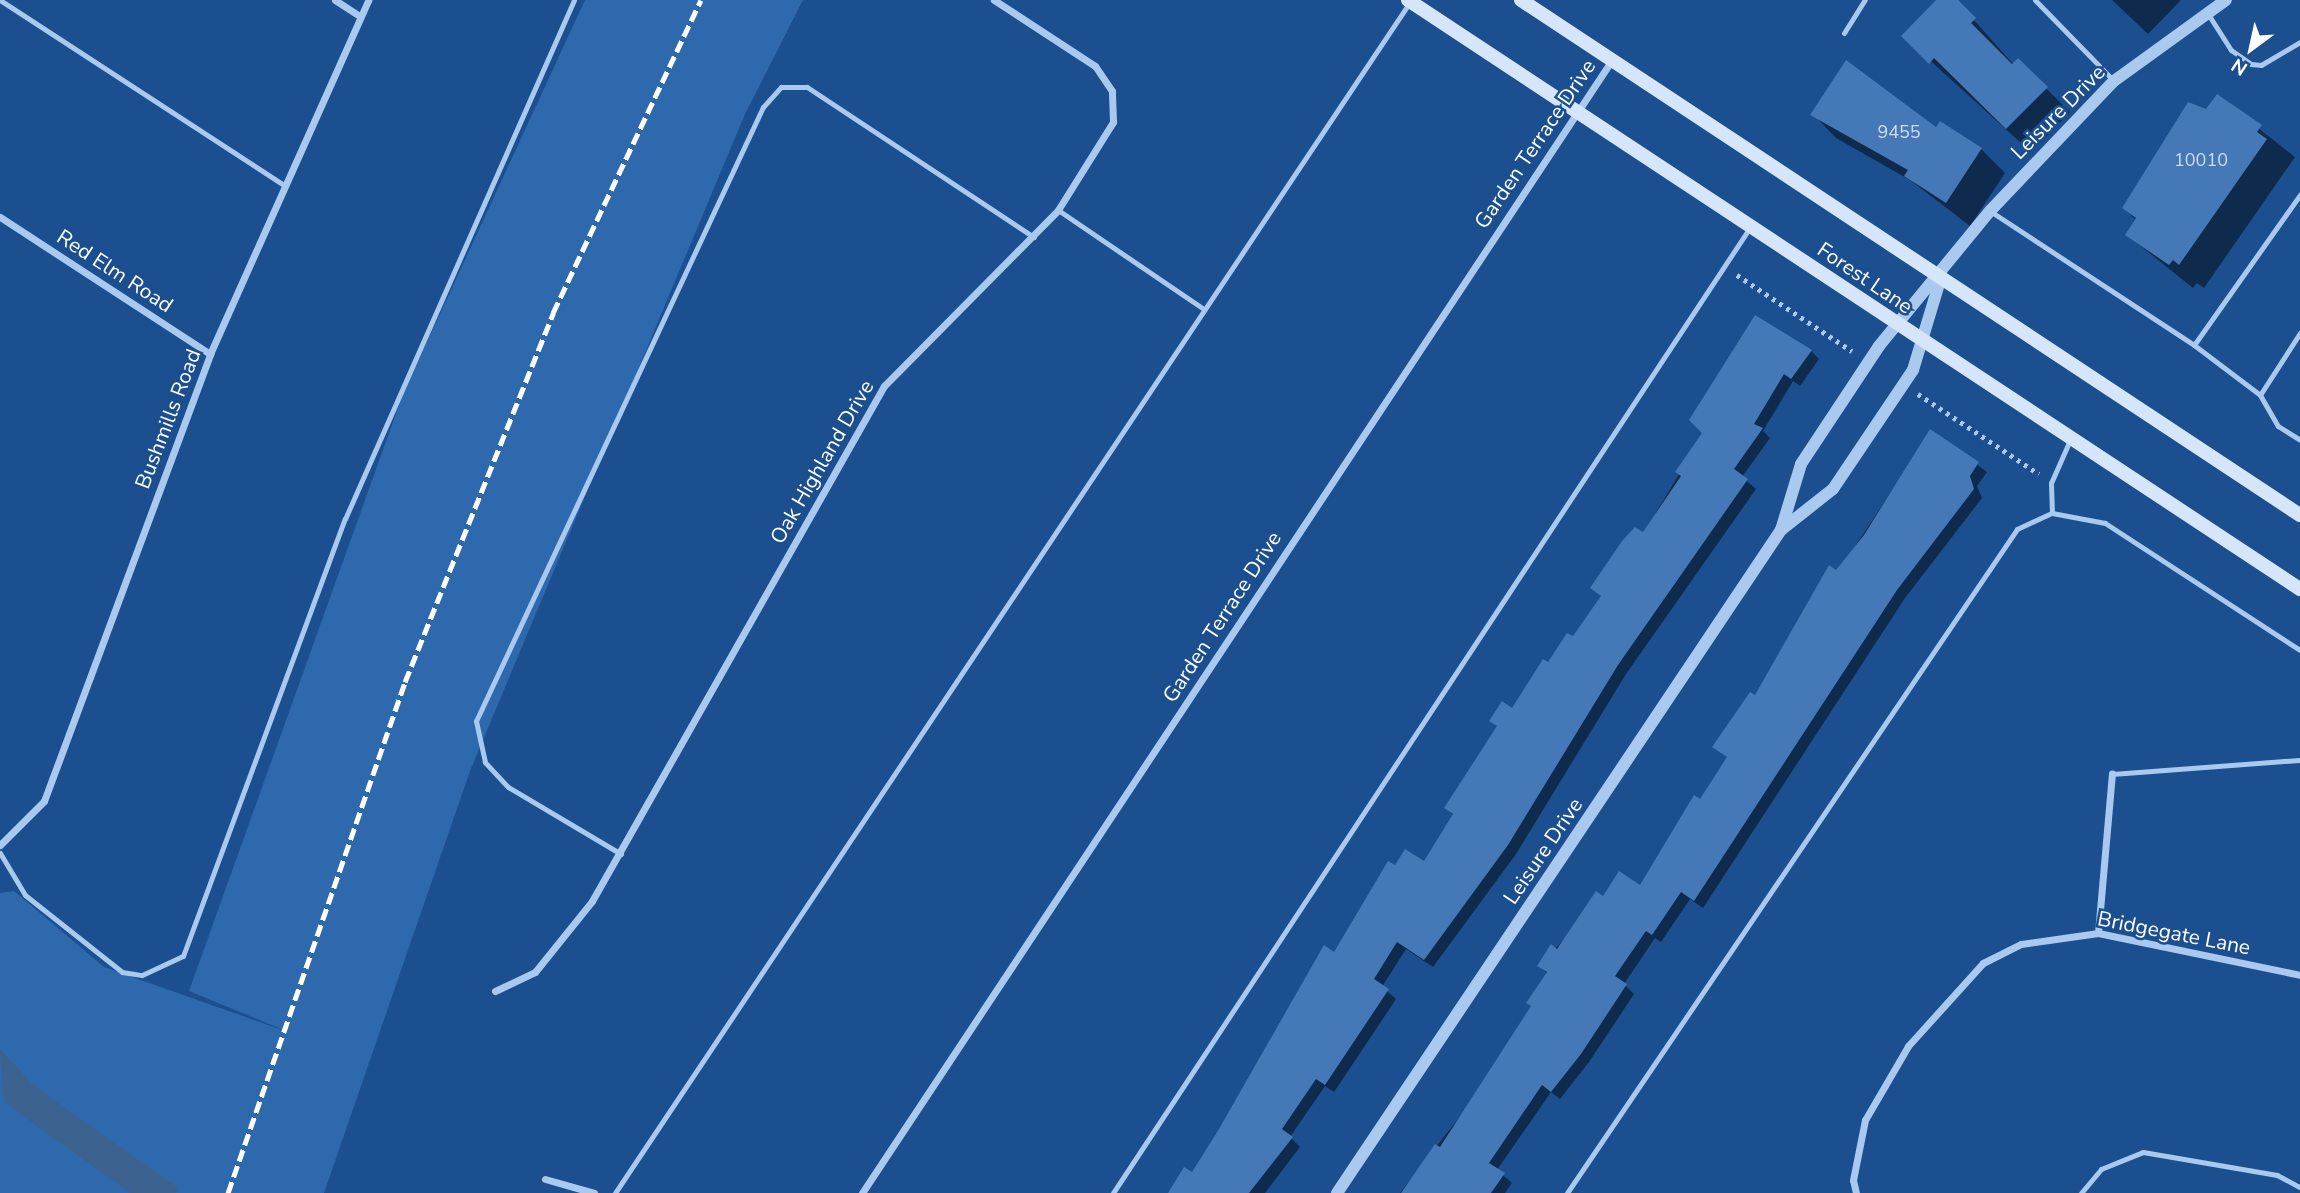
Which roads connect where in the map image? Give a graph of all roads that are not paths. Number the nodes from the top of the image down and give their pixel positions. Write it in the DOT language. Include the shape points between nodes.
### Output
graph roads {
  1 [pos="0,0"];
  2 [pos="335,0"];
  3 [pos="368,0"];
  4 [pos="574,0"];
  5 [pos="994,0"];
  6 [pos="1521,0"];
  7 [pos="1865,0"];
  8 [pos="2035,0"];
  9 [pos="2226,0"];
  10 [pos="1410,1"];
  11 [pos="2206,12"];
  12 [pos="360,16"];
  13 [pos="1844,33"];
  14 [pos="2300,43"];
  15 [pos="1612,60"];
  16 [pos="2114,81"];
  17 [pos="1579,110"];
  18 [pos="284,185"];
  19 [pos="2300,195"];
  20 [pos="1058,210"];
  21 [pos="1990,211"];
  22 [pos="0,217"];
  23 [pos="1751,226"];
  24 [pos="1034,236"];
  25 [pos="1941,277"];
  26 [pos="1202,308"];
  27 [pos="1897,325"];
  28 [pos="2300,333"];
  29 [pos="1926,343"];
  30 [pos="2194,345"];
  31 [pos="210,354"];
  32 [pos="2260,395"];
  33 [pos="2070,440"];
  34 [pos="2300,440"];
  35 [pos="2052,513"];
  36 [pos="2300,515"];
  37 [pos="1782,530"];
  38 [pos="2300,589"];
  39 [pos="2300,650"];
  40 [pos="2300,760"];
  41 [pos="2112,774"];
  42 [pos="0,845"];
  43 [pos="0,853"];
  44 [pos="621,854"];
  45 [pos="2098,933"];
  46 [pos="2300,975"];
  47 [pos="495,992"];
  48 [pos="545,1179"];
  49 [pos="2300,1187"];
  50 [pos="594,1193"];
  51 [pos="615,1193"];
  52 [pos="862,1193"];
  53 [pos="1113,1193"];
  54 [pos="1337,1193"];
  55 [pos="1567,1193"];
  56 [pos="1856,1193"];
  57 [pos="2081,1193"];
  1 -- 18 [label="lane"];
  2 -- 12 [label="street"];
  3 -- 12 [label="street, Bushmills Road"];
  4 -- 43 [label="lane" via="345,519 183,956 142,975 122,972 25,895"];
  5 -- 20 [label="street, Oak Highland Drive" via="1095,66 1112,91 1114,122"];
  6 -- 15 [label="main road, Forest Lane"];
  7 -- 13 [label="lane"];
  8 -- 16 [label="lane"];
  9 -- 11 [label="street, Leisure Drive"];
  10 -- 17 [label="main road, Forest Lane"];
  10 -- 26 [label="lane"];
  11 -- 14 [label="lane" via="2231,50 2251,64 2261,65"];
  11 -- 16 [label="street, Leisure Drive"];
  12 -- 18 [label="street, Bushmills Road"];
  15 -- 17 [label="street, Garden Terrace Drive"];
  15 -- 25 [label="main road, Forest Lane"];
  16 -- 21 [label="street, Leisure Drive"];
  17 -- 23 [label="main road, Forest Lane"];
  17 -- 52 [label="street, Garden Terrace Drive"];
  18 -- 31 [label="street, Bushmills Road"];
  19 -- 30 [label="lane"];
  20 -- 24 [label="street, Oak Highland Drive"];
  20 -- 26 [label="lane"];
  21 -- 25 [label="street, Leisure Drive"];
  21 -- 30 [label="lane"];
  22 -- 31 [label="street, Red Elm Road"];
  23 -- 27 [label="main road, Forest Lane"];
  23 -- 53 [label="lane"];
  24 -- 44 [label="street, Oak Highland Drive" via="884,386"];
  24 -- 44 [label="lane" via="807,87 781,87 763,107 476,721 485,762 508,787"];
  25 -- 27 [label="street, Leisure Drive"];
  25 -- 29 [label="street, Leisure Drive"];
  25 -- 36 [label="main road, Forest Lane"];
  26 -- 51 [label="lane"];
  27 -- 29 [label="main road, Forest Lane"];
  27 -- 37 [label="street, Leisure Drive" via="1801,464"];
  28 -- 32 [label="lane"];
  29 -- 33 [label="main road, Forest Lane"];
  29 -- 37 [label="street, Leisure Drive" via="1833,489"];
  30 -- 32 [label="lane"];
  31 -- 42 [label="street, Bushmills Road" via="44,801"];
  32 -- 34 [label="lane" via="2278,426"];
  33 -- 35 [label="lane" via="2051,483"];
  33 -- 38 [label="main road, Forest Lane"];
  35 -- 39 [label="lane" via="2126,533"];
  35 -- 55 [label="lane" via="2017,529 1996,553"];
  37 -- 54 [label="street, Leisure Drive"];
  40 -- 41 [label="lane"];
  41 -- 45 [label="street"];
  44 -- 47 [label="street, Oak Highland Drive" via="567,939 535,972"];
  45 -- 46 [label="street, Bridgegate Lane"];
  45 -- 56 [label="street, Bridgegate Lane" via="2021,944 1983,963 1944,1000 1865,1120"];
  48 -- 50 [label="street"];
  49 -- 57 [label="lane" via="2277,1175 2144,1152 2101,1168"];
}
